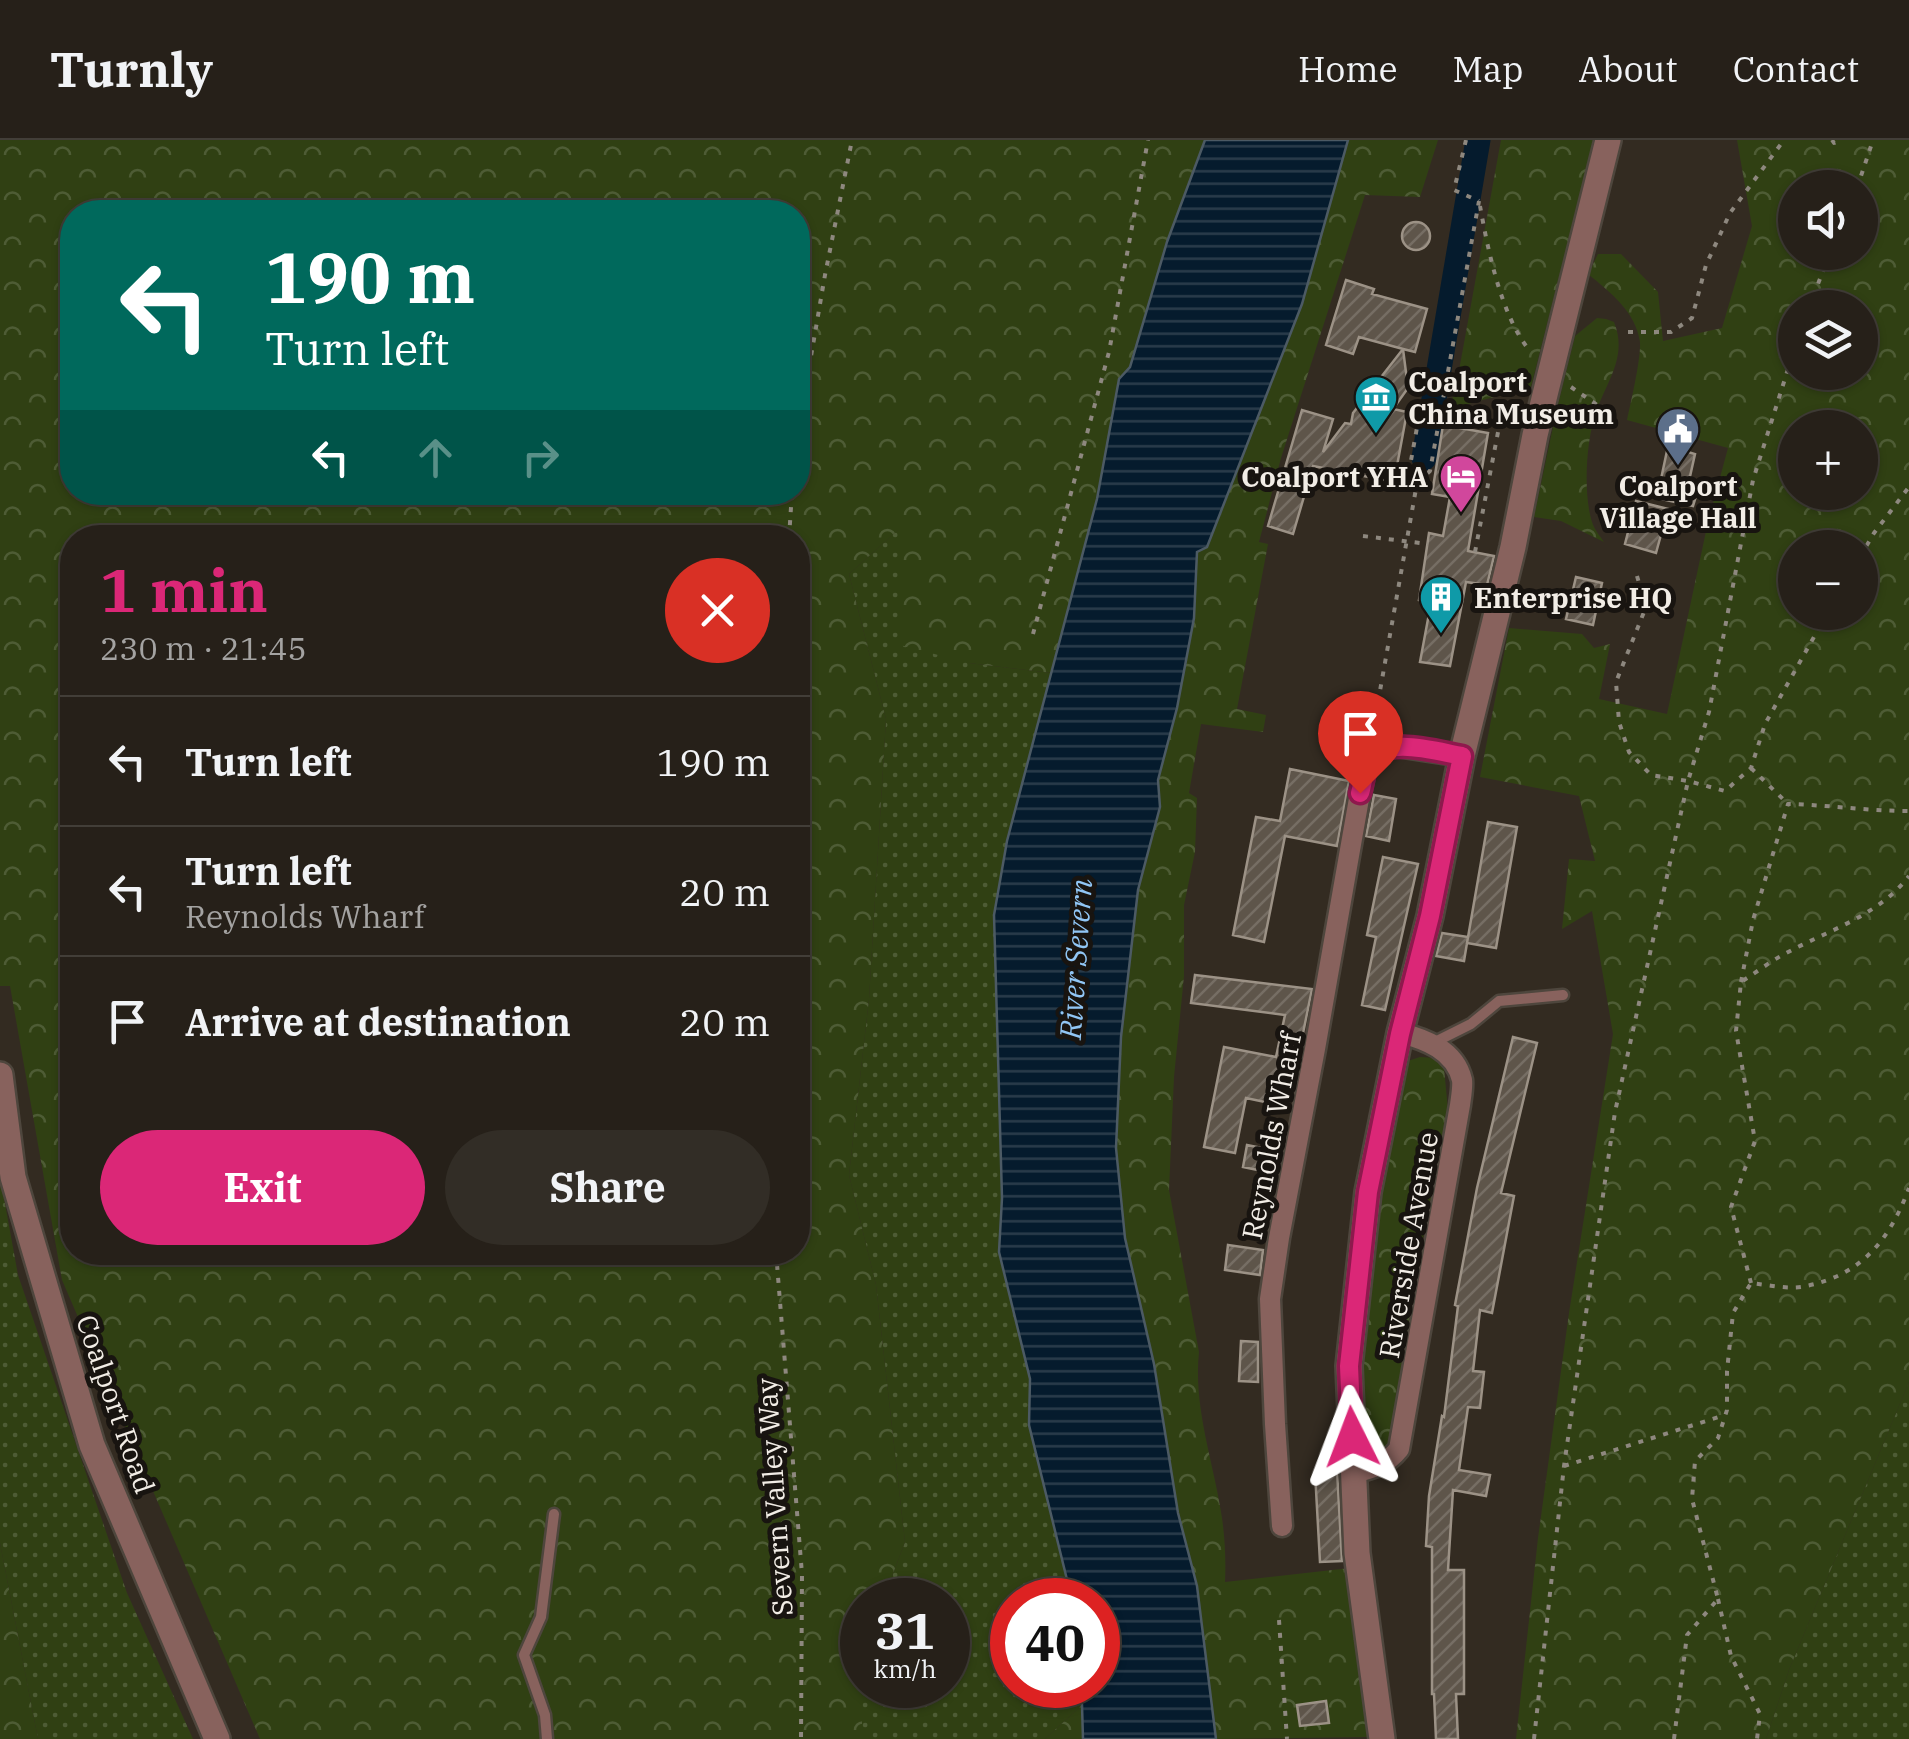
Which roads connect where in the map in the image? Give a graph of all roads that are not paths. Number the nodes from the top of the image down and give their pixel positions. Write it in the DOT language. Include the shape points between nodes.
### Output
graph roads {
  1 [pos="1608,140"];
  2 [pos="1376,722"];
  3 [pos="1462,756"];
  4 [pos="1368,761"];
  5 [pos="1563,995"];
  6 [pos="1400,1034"];
  7 [pos="1433,1043"];
  8 [pos="0,1076"];
  9 [pos="1354,1473"];
  10 [pos="554,1514"];
  11 [pos="1282,1526"];
  12 [pos="217,1739"];
  13 [pos="548,1739"];
  14 [pos="1382,1739"];
  1 -- 3 [label="street"];
  2 -- 4 [label="street, Reynolds Wharf"];
  3 -- 4 [label="street" via="1397,746"];
  3 -- 6 [label="street"];
  4 -- 11 [label="street, Reynolds Wharf" via="1270,1299"];
  5 -- 7 [label="lane" via="1499,1001"];
  6 -- 7 [label="street"];
  6 -- 9 [label="street" via="1368,1192 1349,1366"];
  7 -- 9 [label="street, Riverside Avenue" via="1462,1081 1433,1264 1399,1449 1378,1467"];
  8 -- 12 [label="street, Coalport Road" via="12,1177 92,1445"];
  9 -- 14 [label="street"];
  10 -- 13 [label="lane" via="541,1617 524,1654"];
}
